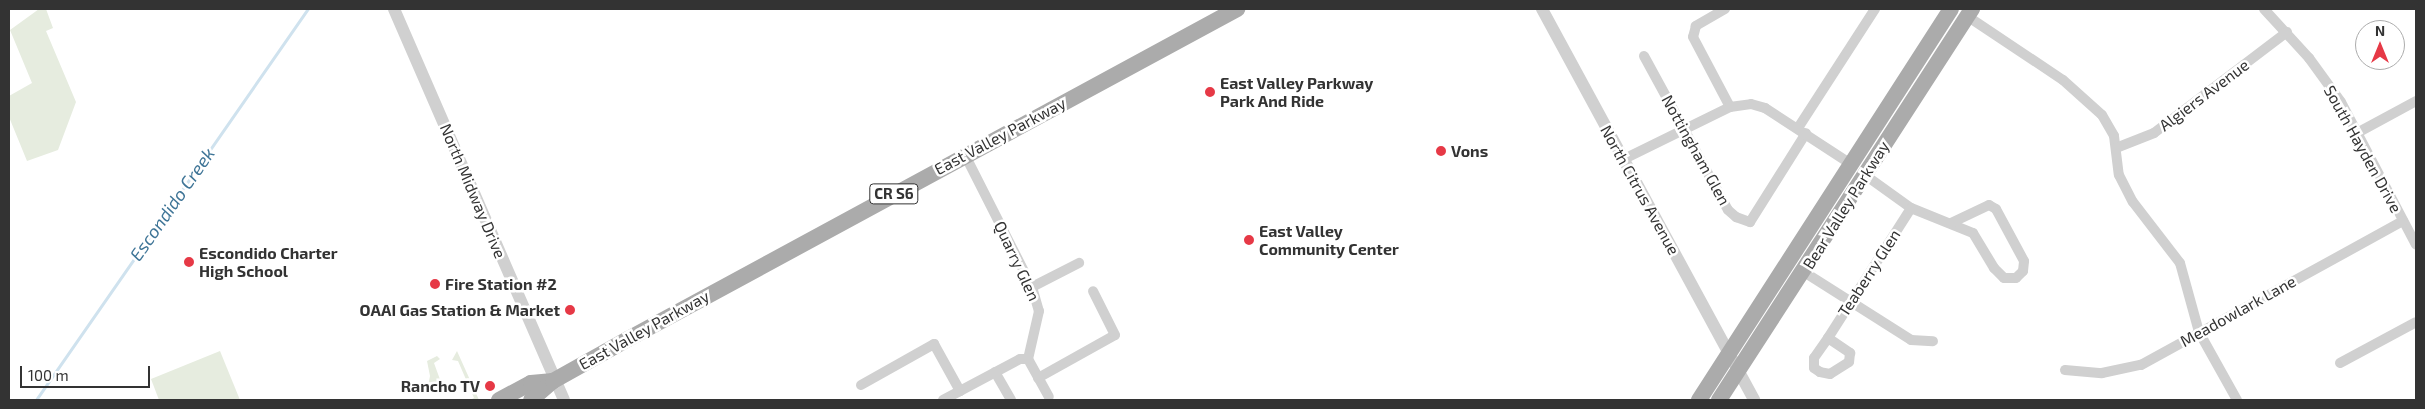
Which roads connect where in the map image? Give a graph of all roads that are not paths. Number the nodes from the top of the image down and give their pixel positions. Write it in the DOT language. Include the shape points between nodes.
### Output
graph roads {
  1 [pos="394,9"];
  2 [pos="1237,9"];
  3 [pos="1542,9"];
  4 [pos="1725,9"];
  5 [pos="1875,9"];
  6 [pos="1951,9"];
  7 [pos="2264,9"];
  8 [pos="1970,12"];
  9 [pos="2287,32"];
  10 [pos="1644,56"];
  11 [pos="2416,101"];
  12 [pos="1730,106"];
  13 [pos="1685,131"];
  14 [pos="1802,131"];
  15 [pos="2358,133"];
  16 [pos="2116,148"];
  17 [pos="964,155"];
  18 [pos="1624,159"];
  19 [pos="1850,164"];
  20 [pos="1865,175"];
  21 [pos="1911,208"];
  22 [pos="2403,221"];
  23 [pos="1952,223"];
  24 [pos="2416,245"];
  25 [pos="1079,263"];
  26 [pos="1804,272"];
  27 [pos="1032,287"];
  28 [pos="1093,291"];
  29 [pos="1850,303"];
  30 [pos="2416,322"];
  31 [pos="2199,332"];
  32 [pos="1828,338"];
  33 [pos="1933,342"];
  34 [pos="1729,354"];
  35 [pos="1028,359"];
  36 [pos="2340,363"];
  37 [pos="2065,370"];
  38 [pos="1738,371"];
  39 [pos="995,372"];
  40 [pos="1038,378"];
  41 [pos="553,381"];
  42 [pos="861,385"];
  43 [pos="960,391"];
  44 [pos="1050,397"];
  45 [pos="499,400"];
  46 [pos="531,400"];
  47 [pos="564,400"];
  48 [pos="943,400"];
  49 [pos="1011,400"];
  50 [pos="1699,400"];
  51 [pos="1718,400"];
  52 [pos="1754,400"];
  53 [pos="2236,400"];
  1 -- 41 [label="street, North Midway Drive"];
  2 -- 17 [label="main road, East Valley Parkway / CR S6"];
  3 -- 18 [label="street, North Citrus Avenue"];
  4 -- 12 [label="street" via="1696,26 1693,36"];
  5 -- 14 [label="street"];
  6 -- 19 [label="main road, Bear Valley Parkway"];
  7 -- 9 [label="street, South Hayden Drive"];
  8 -- 16 [label="street" via="2063,80 2102,115 2114,136"];
  8 -- 20 [label="main road, Bear Valley Parkway"];
  9 -- 15 [label="street, South Hayden Drive" via="2341,102"];
  9 -- 16 [label="street, Algiers Avenue" via="2154,133"];
  10 -- 13 [label="street, Nottingham Glen"];
  11 -- 15 [label="street"];
  12 -- 13 [label="street"];
  12 -- 14 [label="street" via="1751,104 1765,108"];
  13 -- 14 [label="street, Nottingham Glen" via="1728,210 1750,222"];
  13 -- 18 [label="street"];
  14 -- 19 [label="street"];
  15 -- 22 [label="street, South Hayden Drive"];
  16 -- 31 [label="street" via="2119,175 2133,202 2180,263"];
  17 -- 27 [label="street, Quarry Glen"];
  17 -- 41 [label="main road, East Valley Parkway / CR S6"];
  18 -- 34 [label="street, North Citrus Avenue"];
  19 -- 34 [label="main road, Bear Valley Parkway"];
  20 -- 21 [label="street"];
  20 -- 26 [label="main road, Bear Valley Parkway"];
  21 -- 23 [label="street"];
  21 -- 29 [label="street, Teaberry Glen"];
  22 -- 24 [label="street, South Hayden Drive"];
  22 -- 31 [label="street, Meadowlark Lane"];
  23 -- 23 [label="street" via="1988,205 1996,209 2024,261 2023,270 2016,278 2004,278 1994,268 1973,233"];
  25 -- 27 [label="street"];
  26 -- 29 [label="street"];
  26 -- 38 [label="main road, Bear Valley Parkway"];
  27 -- 35 [label="street, Quarry Glen" via="1039,311"];
  28 -- 40 [label="street" via="1115,335"];
  29 -- 32 [label="street, Teaberry Glen"];
  29 -- 33 [label="street" via="1910,340"];
  30 -- 36 [label="street"];
  31 -- 37 [label="street, Meadowlark Lane" via="2141,365 2102,373"];
  31 -- 53 [label="street"];
  34 -- 38 [label="street, North Citrus Avenue"];
  34 -- 50 [label="main road, Bear Valley Parkway"];
  35 -- 39 [label="street" via="1020,359"];
  35 -- 40 [label="street"];
  38 -- 51 [label="main road, Bear Valley Parkway"];
  38 -- 52 [label="street, North Citrus Avenue"];
  39 -- 43 [label="street"];
  39 -- 49 [label="street"];
  40 -- 44 [label="street"];
  41 -- 45 [label="main road, East Valley Parkway / CR S6" via="531,383"];
  41 -- 46 [label="main road, East Valley Parkway / CR S6"];
  41 -- 47 [label="street, North Midway Drive"];
  42 -- 43 [label="street" via="934,344"];
  43 -- 48 [label="street"];
}
